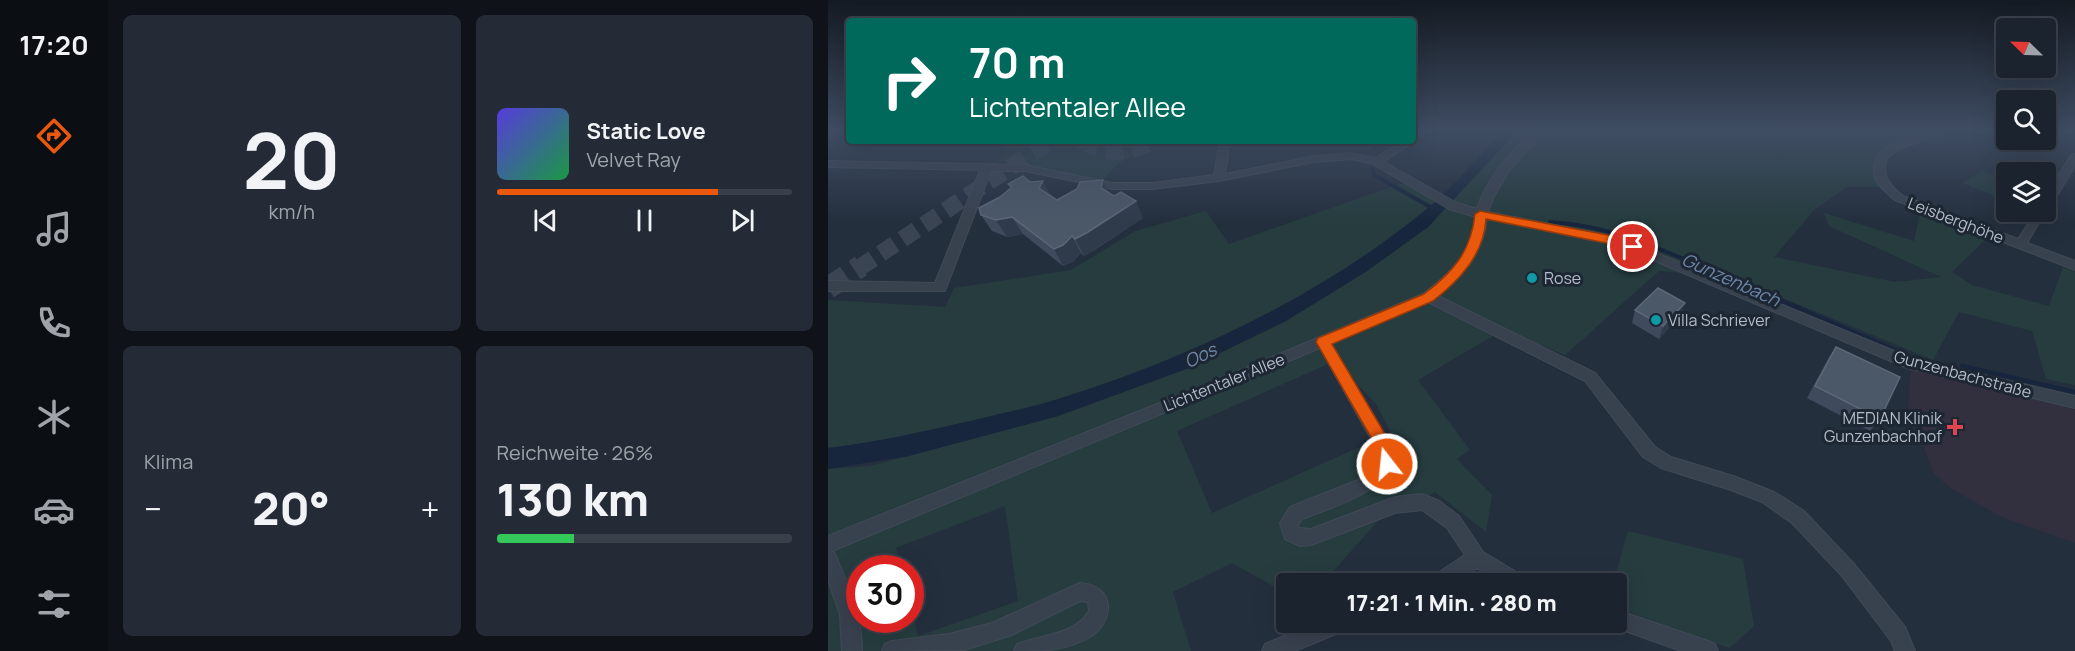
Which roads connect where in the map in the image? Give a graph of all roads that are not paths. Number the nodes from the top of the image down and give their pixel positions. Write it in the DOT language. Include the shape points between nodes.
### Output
graph roads {
  1 [pos="1222,160"];
  2 [pos="1307,160"];
  3 [pos="1370,160"];
  4 [pos="1511,160"];
  5 [pos="1880,160"];
  6 [pos="2074,160"];
  7 [pos="1377,162"];
  8 [pos="828,164"];
  9 [pos="987,166"];
  10 [pos="1219,178"];
  11 [pos="2056,188"];
  12 [pos="1480,214"];
  13 [pos="2035,222"];
  14 [pos="2020,245"];
  15 [pos="2075,266"];
  16 [pos="828,286"];
  17 [pos="1428,297"];
  18 [pos="1323,342"];
  19 [pos="2075,402"];
  20 [pos="828,544"];
  21 [pos="828,558"];
  22 [pos="1477,558"];
  23 [pos="1453,573"];
  24 [pos="1502,573"];
  25 [pos="1627,623"];
  26 [pos="1315,633"];
  27 [pos="852,651"];
  28 [pos="892,651"];
  29 [pos="1024,651"];
  30 [pos="1272,651"];
  31 [pos="1708,651"];
  32 [pos="1905,651"];
  1 -- 10 [label="street"];
  2 -- 10 [label="street, Gunzenbachstraße"];
  3 -- 7 [label="street, Gunzenbachstraße"];
  4 -- 12 [label="street, Lichtentaler Allee" via="1491,189"];
  5 -- 14 [label="street, Leisberghöhe" via="1878,175 1899,198"];
  6 -- 11 [label="street"];
  7 -- 12 [label="street, Gunzenbachstraße" via="1453,206"];
  8 -- 9 [label="street, Gunzenbachstraße"];
  9 -- 10 [label="street, Gunzenbachstraße" via="1025,168 1112,186"];
  9 -- 16 [label="street" via="940,288"];
  12 -- 17 [label="street, Lichtentaler Allee" via="1479,233 1467,259 1451,279"];
  12 -- 19 [label="street, Gunzenbachstraße" via="1613,240 1912,364"];
  13 -- 14 [label="street, Leisberghöhe"];
  14 -- 15 [label="street, Leisberghöhe"];
  17 -- 18 [label="street, Lichtentaler Allee"];
  17 -- 32 [label="street" via="1590,377 1649,452 1666,463 1768,497 1798,518 1848,570 1898,634"];
  18 -- 20 [label="street, Lichtentaler Allee"];
  18 -- 22 [label="street" via="1389,457 1382,471 1368,483 1296,513 1289,523 1291,533 1300,538 1311,537 1395,505 1422,502 1453,522"];
  21 -- 27 [label="street" via="854,633"];
  22 -- 23 [label="street"];
  22 -- 24 [label="street"];
  25 -- 31 [label="street"];
  26 -- 30 [label="street"];
  28 -- 29 [label="street" via="986,634 1080,592 1097,597 1098,615 1089,627 1076,635"];
}
